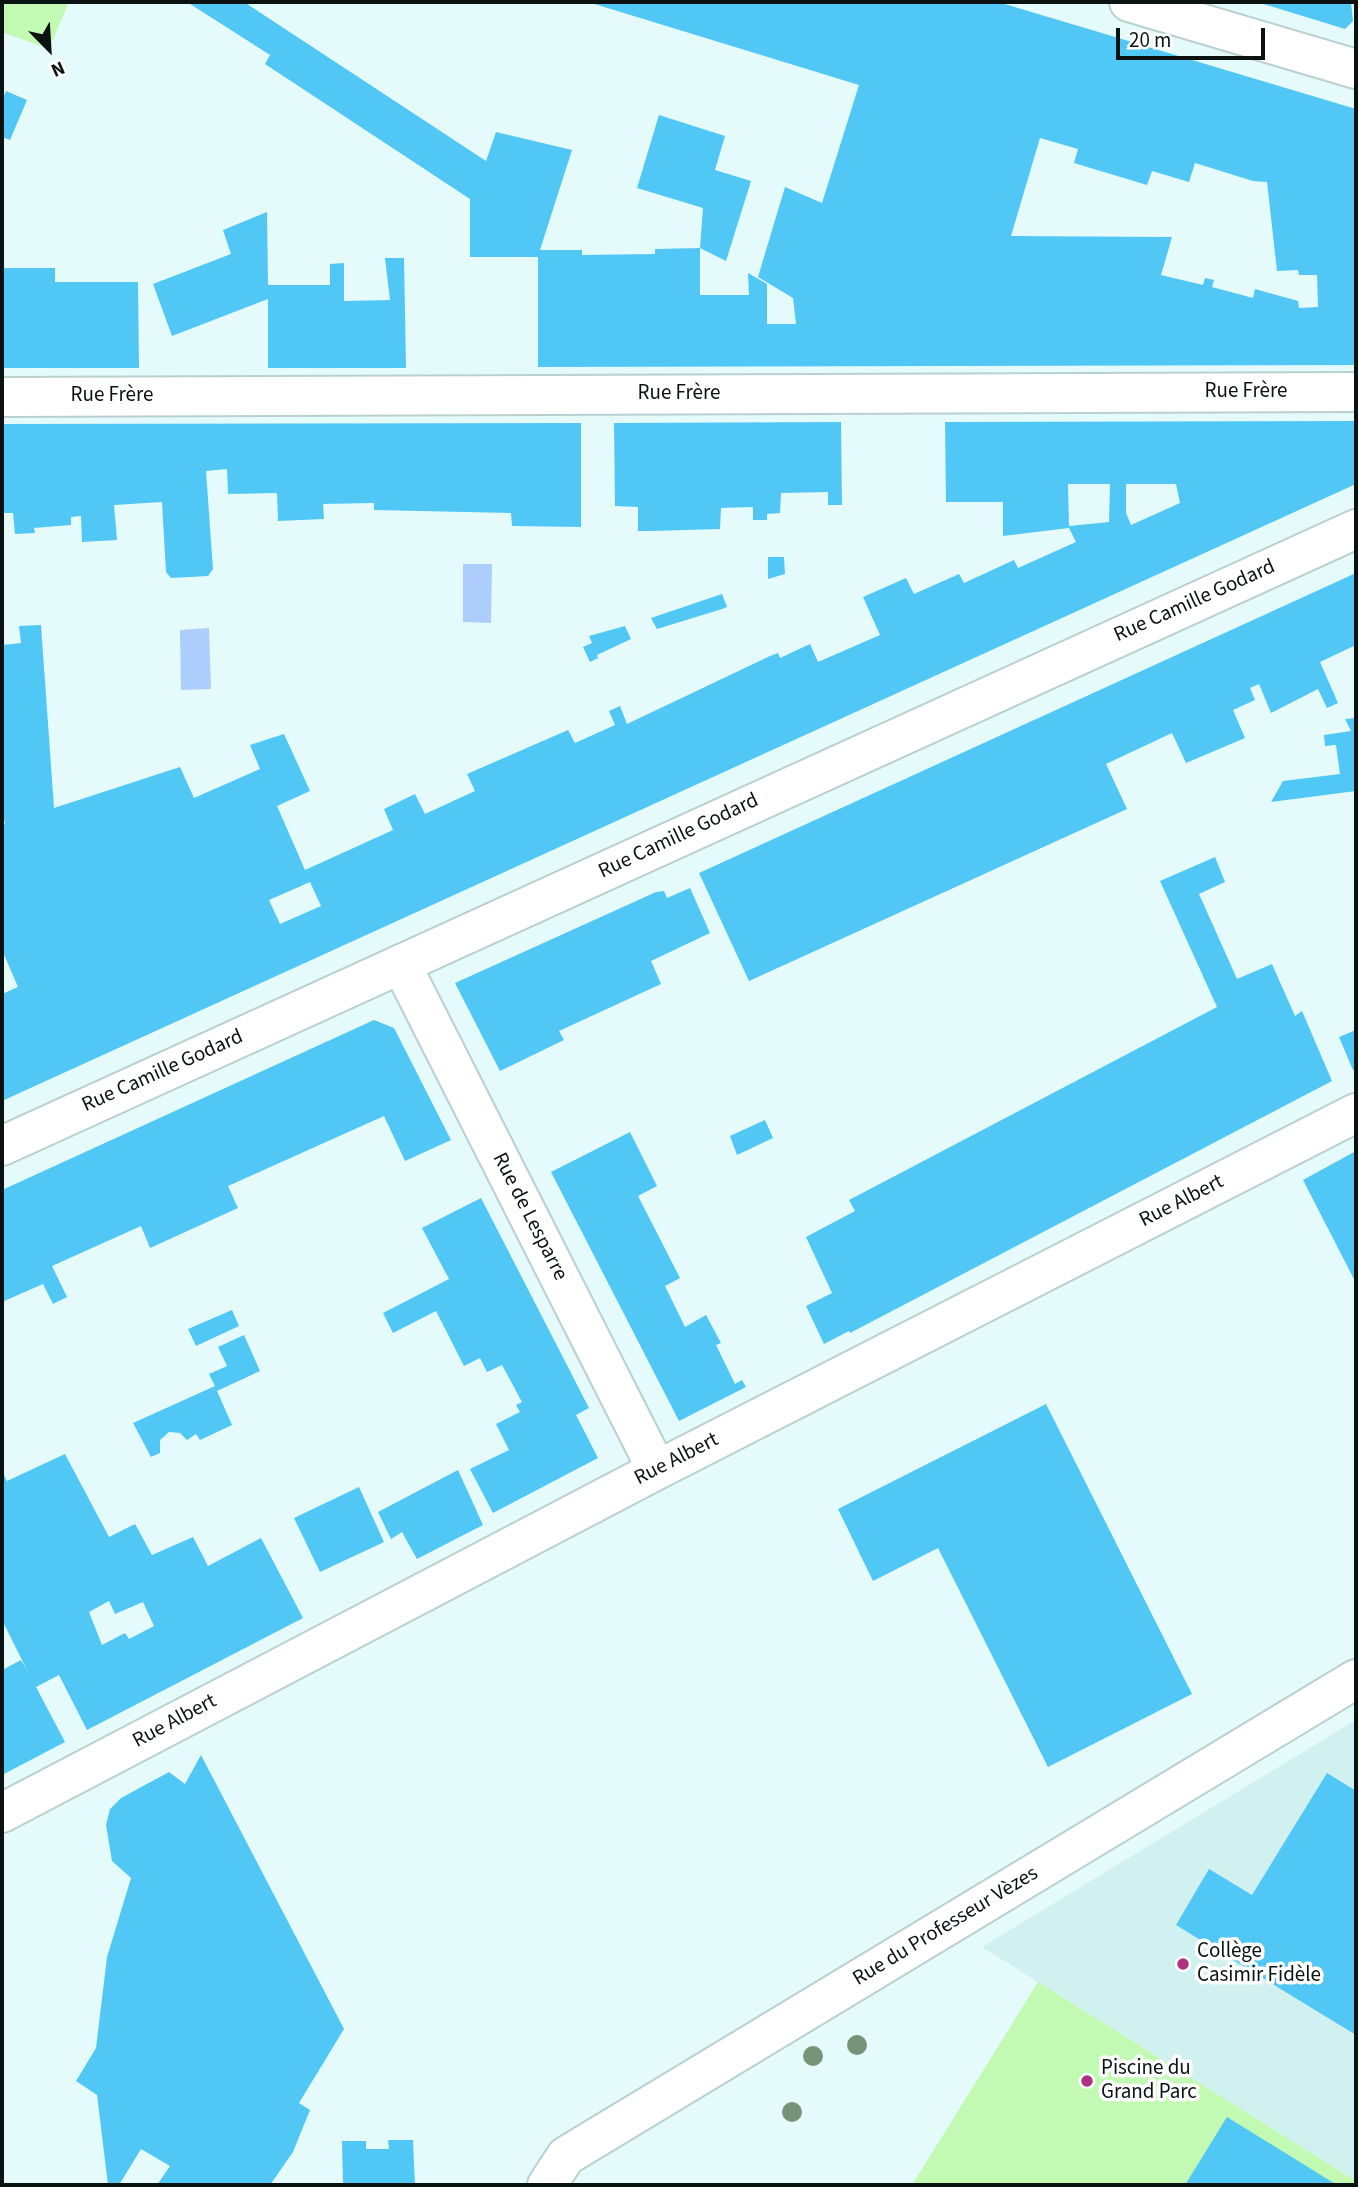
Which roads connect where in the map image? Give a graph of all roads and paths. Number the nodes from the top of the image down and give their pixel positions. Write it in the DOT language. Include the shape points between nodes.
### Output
graph roads {
  1 [pos="1129,2"];
  2 [pos="1356,69"];
  3 [pos="1356,392"];
  4 [pos="2,397"];
  5 [pos="1356,529"];
  6 [pos="401,964"];
  7 [pos="1356,1114"];
  8 [pos="2,1146"];
  9 [pos="657,1469"];
  10 [pos="1356,1679"];
  11 [pos="2,1813"];
  12 [pos="547,2185"];
  1 -- 2 [label="street"];
  3 -- 4 [label="street, Rue Frère"];
  5 -- 6 [label="street, Rue Camille Godard"];
  6 -- 8 [label="street, Rue Camille Godard"];
  6 -- 9 [label="street, Rue de Lesparre"];
  7 -- 9 [label="street, Rue Albert"];
  9 -- 11 [label="street, Rue Albert"];
  10 -- 12 [label="street, Rue du Professeur Vèzes" via="566,2156"];
}
